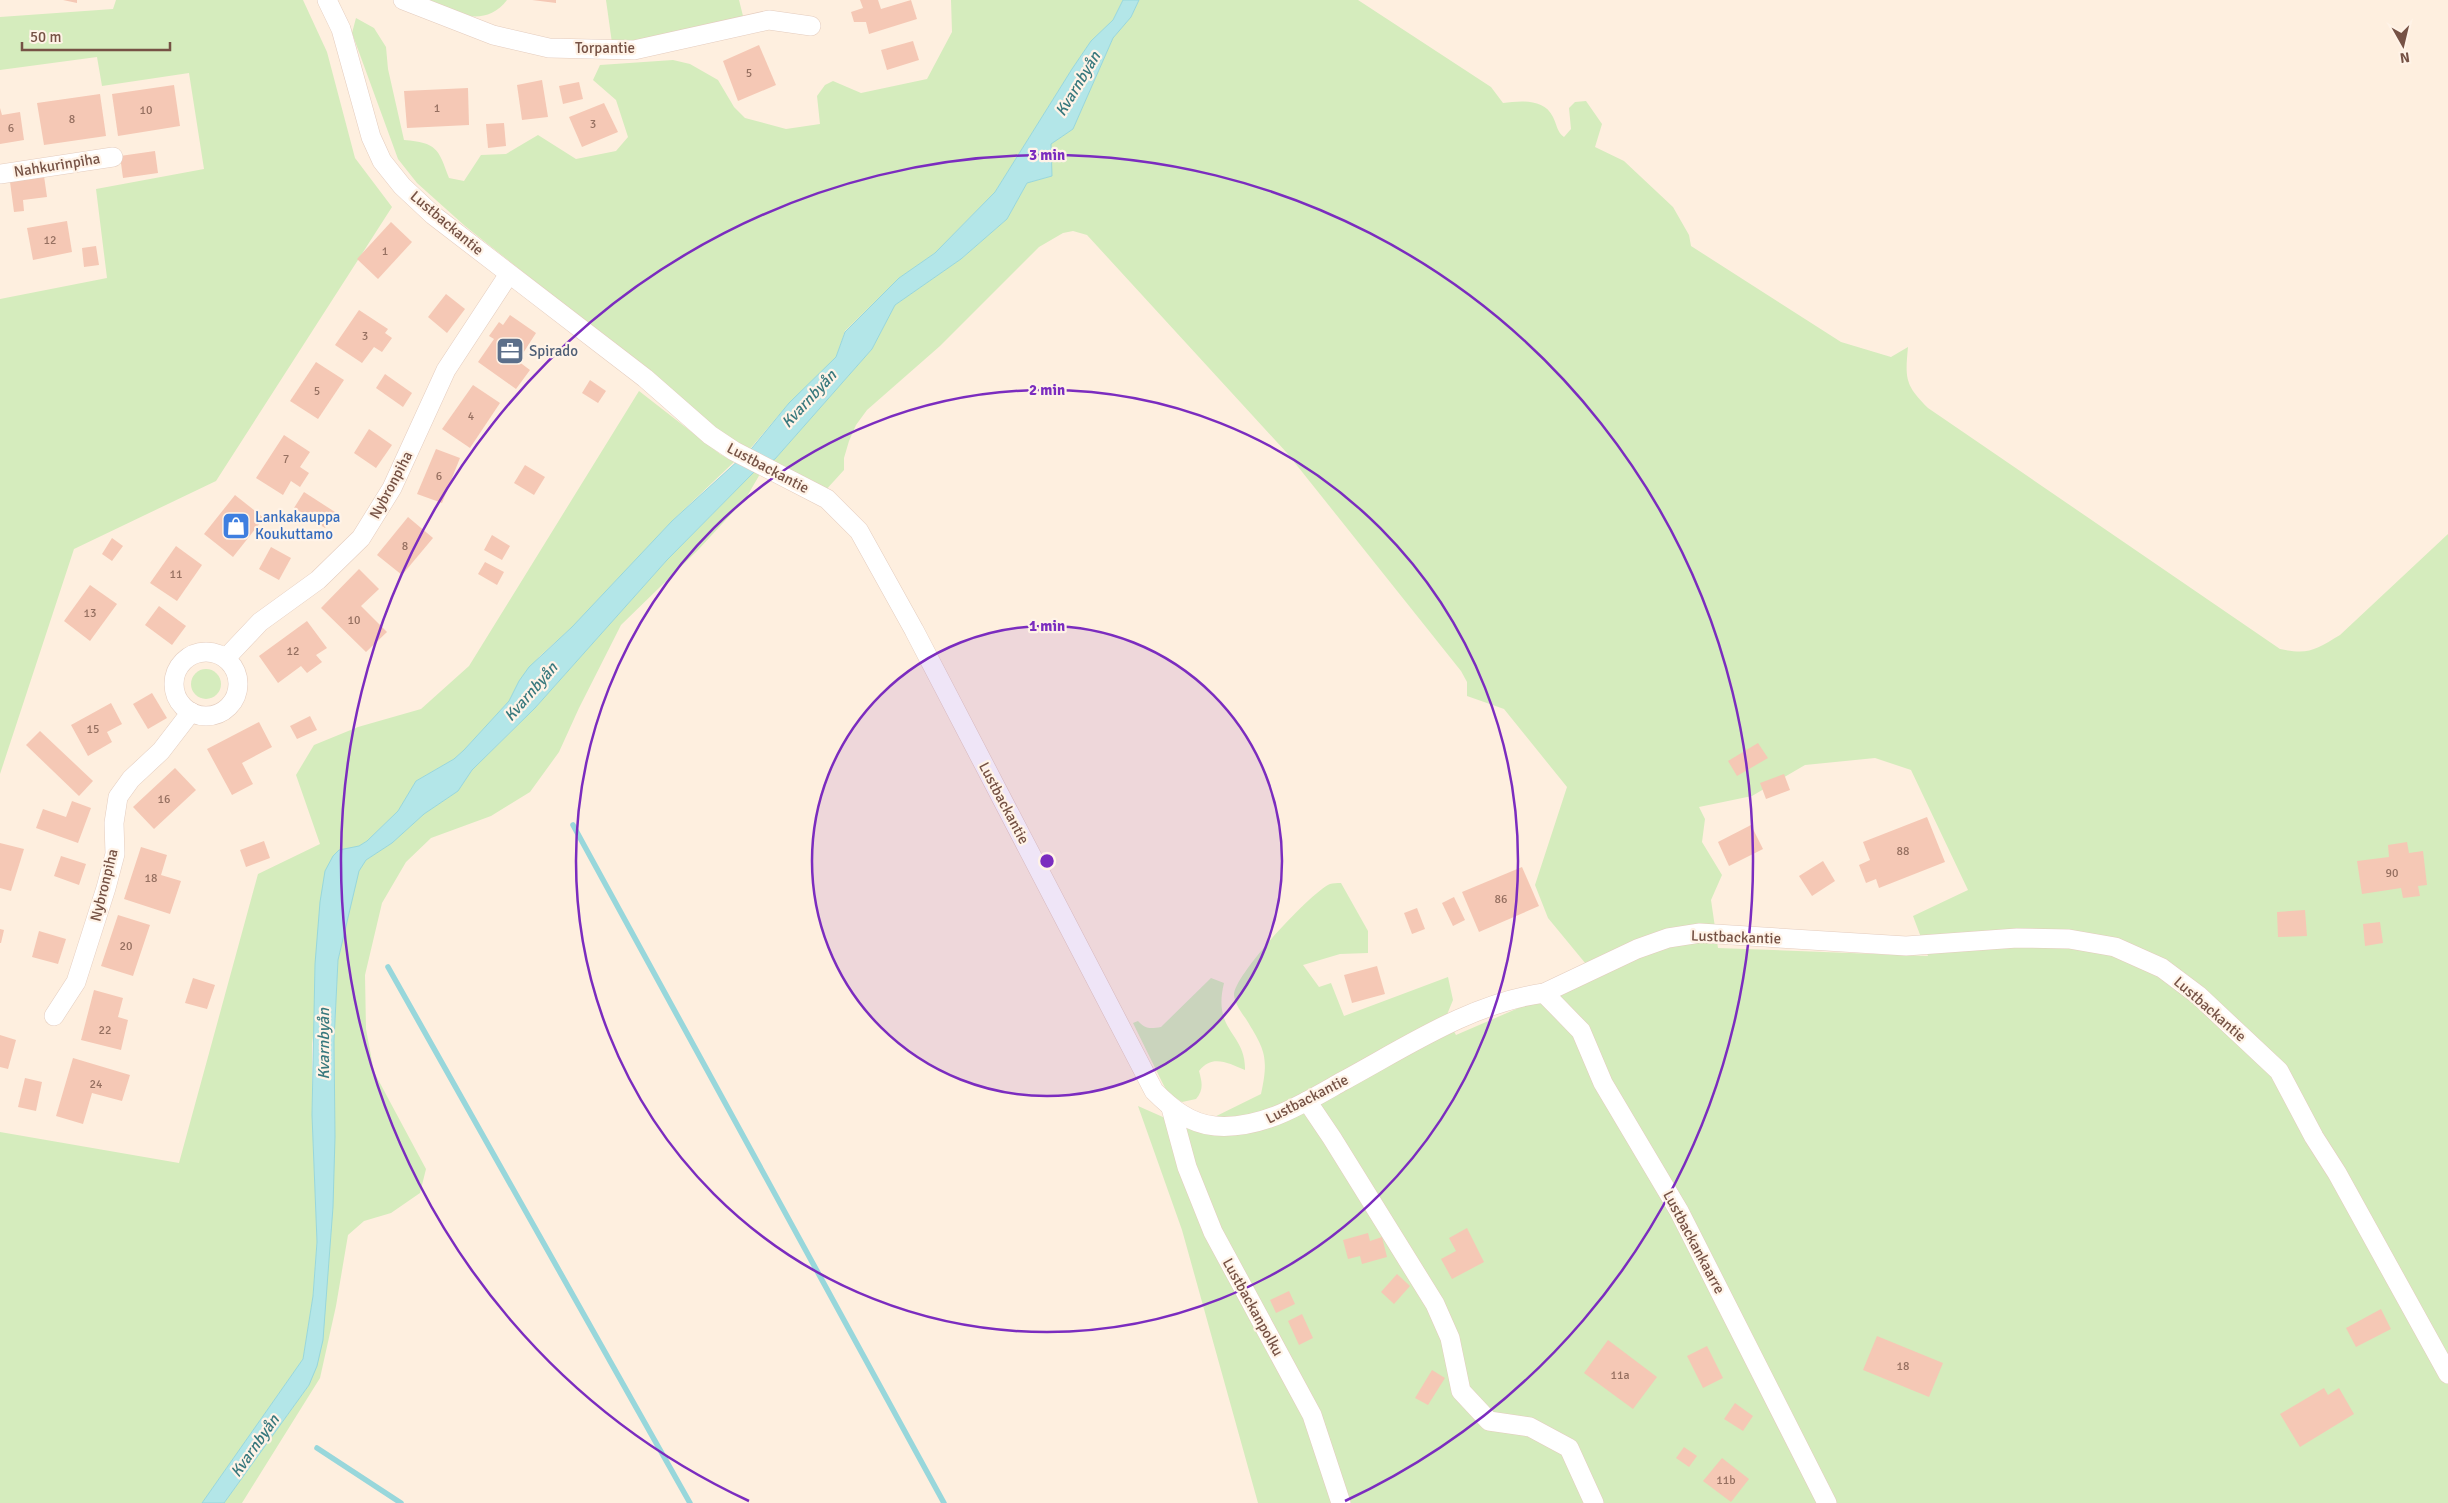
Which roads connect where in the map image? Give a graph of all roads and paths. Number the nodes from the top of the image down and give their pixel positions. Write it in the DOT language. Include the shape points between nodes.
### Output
graph roads {
  1 [pos="327,0"];
  2 [pos="403,0"];
  3 [pos="811,26"];
  4 [pos="113,157"];
  5 [pos="0,174"];
  6 [pos="509,274"];
  7 [pos="226,658"];
  8 [pos="191,712"];
  9 [pos="1544,992"];
  10 [pos="54,1016"];
  11 [pos="1307,1101"];
  12 [pos="1171,1108"];
  13 [pos="2448,1374"];
  14 [pos="1342,1503"];
  15 [pos="1594,1503"];
  16 [pos="1827,1503"];
  1 -- 6 [label="street, Lustbackantie" via="341,29 371,137 382,161 402,186 433,215"];
  2 -- 3 [label="street, Torpantie" via="495,35 549,48 634,50 769,20"];
  4 -- 5 [label="street, Nahkurinpiha"];
  6 -- 7 [label="street, Nybronpiha" via="446,370 392,488 361,538 318,580 260,622"];
  6 -- 12 [label="street, Lustbackantie" via="645,378 710,435 734,451 827,499 859,531 1154,1091"];
  7 -- 8 [label="street" via="237,675 238,686 233,701 222,712 212,715"];
  7 -- 8 [label="street" via="206,651 186,659 179,666 175,676 177,696"];
  8 -- 10 [label="street, Nybronpiha" via="161,751 131,779 118,797 114,823 115,854 106,888 76,982"];
  9 -- 11 [label="street, Lustbackantie" via="1457,1019"];
  9 -- 13 [label="street, Lustbackantie" via="1637,949 1668,938 1700,933 1906,946 2017,938 2068,939 2115,947 2162,968 2198,995 2279,1071"];
  9 -- 16 [label="street, Lustbackankaarre" via="1581,1031 1603,1083 1679,1210"];
  11 -- 12 [label="street, Lustbackantie" via="1259,1123 1237,1126 1214,1126 1191,1120"];
  11 -- 15 [label="street" via="1435,1304 1450,1338 1461,1391 1489,1421 1530,1427 1569,1448"];
  12 -- 14 [label="street, Lustbackanpolku" via="1187,1167 1213,1232 1312,1415"];
}
